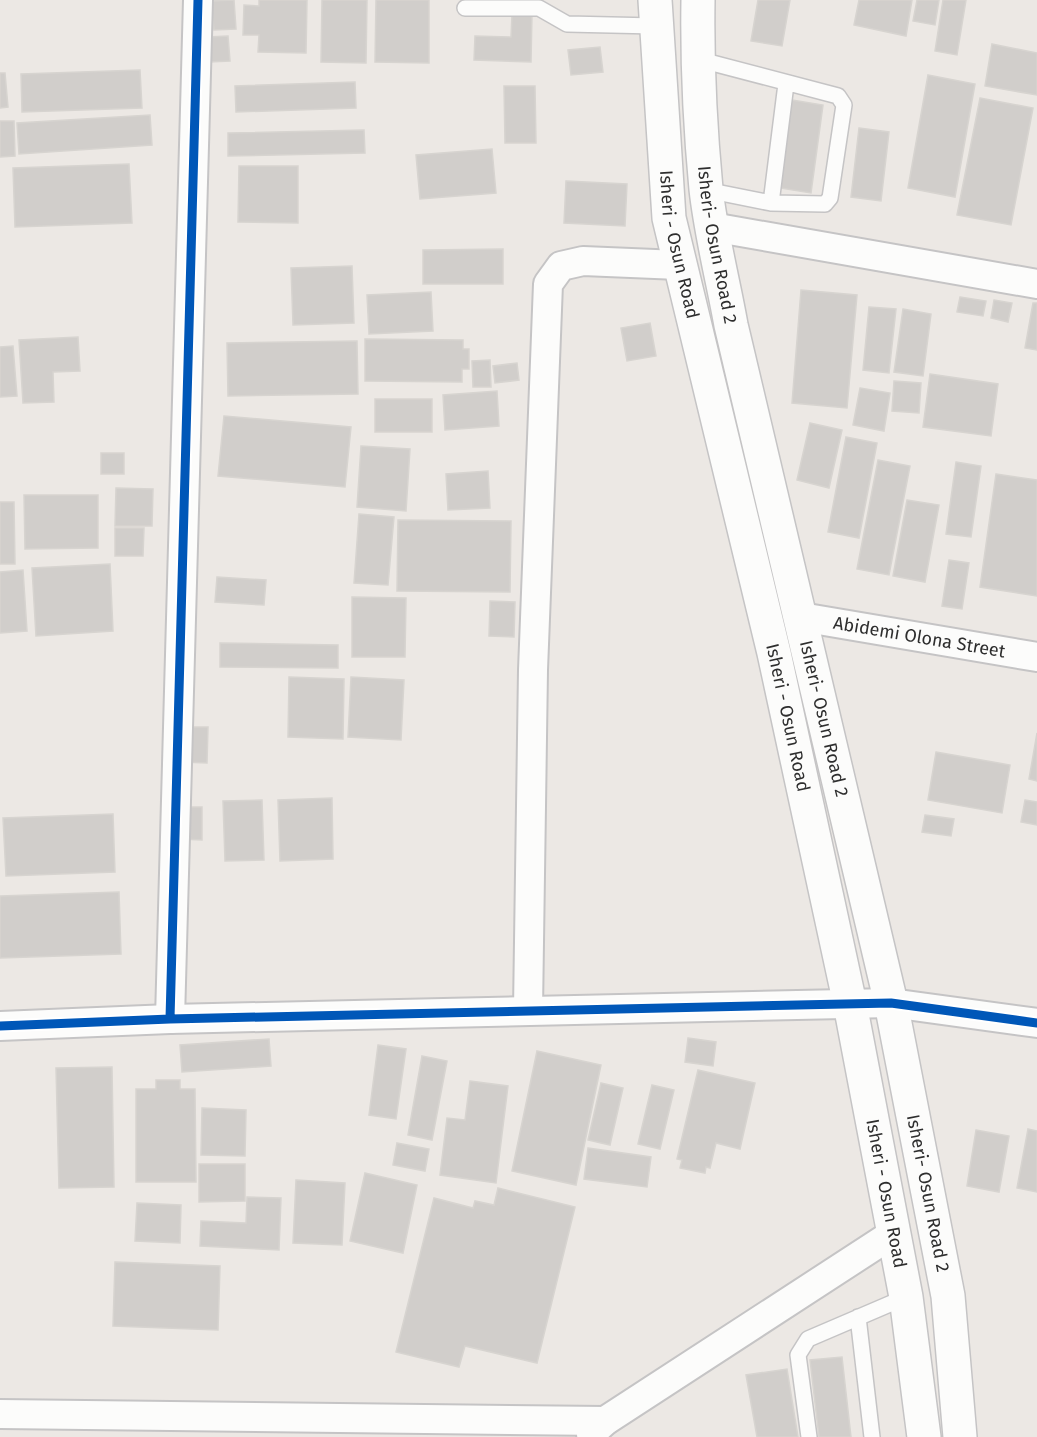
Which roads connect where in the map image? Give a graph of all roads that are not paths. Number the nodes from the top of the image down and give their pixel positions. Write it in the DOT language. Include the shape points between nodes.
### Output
graph roads {
  1 [pos="198,0"];
  2 [pos="698,0"];
  3 [pos="465,8"];
  4 [pos="655,13"];
  5 [pos="697,59"];
  6 [pos="786,84"];
  7 [pos="706,190"];
  8 [pos="771,202"];
  9 [pos="712,226"];
  10 [pos="679,265"];
  11 [pos="1037,284"];
  12 [pos="801,617"];
  13 [pos="1037,657"];
  14 [pos="891,1003"];
  15 [pos="850,1004"];
  16 [pos="528,1010"];
  17 [pos="170,1019"];
  18 [pos="1037,1023"];
  19 [pos="0,1026"];
  20 [pos="894,1233"];
  21 [pos="906,1298"];
  22 [pos="858,1317"];
  23 [pos="0,1414"];
  24 [pos="596,1429"];
  25 [pos="809,1437"];
  26 [pos="872,1437"];
  27 [pos="924,1437"];
  28 [pos="960,1437"];
  1 -- 17 [label="street"];
  2 -- 5 [label="main road, Isheri- Osun Road 2"];
  3 -- 4 [label="lane" via="539,8 567,24"];
  4 -- 10 [label="main road, Isheri - Osun Road" via="669,218"];
  5 -- 6 [label="lane"];
  5 -- 7 [label="main road, Isheri- Osun Road 2"];
  6 -- 8 [label="lane"];
  6 -- 8 [label="lane" via="838,96 844,105 844,115 830,198 825,204"];
  7 -- 8 [label="lane"];
  7 -- 9 [label="main road, Isheri- Osun Road 2"];
  9 -- 11 [label="street"];
  9 -- 12 [label="main road, Isheri- Osun Road 2" via="731,325"];
  10 -- 15 [label="main road, Isheri - Osun Road" via="774,653"];
  10 -- 16 [label="street" via="583,261 561,266 548,284 533,670"];
  12 -- 13 [label="street, Abidemi Olona Street"];
  12 -- 14 [label="main road, Isheri- Osun Road 2"];
  14 -- 15 [label="street"];
  14 -- 18 [label="street"];
  14 -- 28 [label="main road, Isheri- Osun Road 2" via="948,1296"];
  15 -- 16 [label="street"];
  15 -- 20 [label="main road, Isheri - Osun Road"];
  16 -- 17 [label="street"];
  17 -- 19 [label="street"];
  20 -- 21 [label="main road, Isheri - Osun Road"];
  20 -- 24 [label="street"];
  21 -- 22 [label="lane"];
  21 -- 27 [label="main road, Isheri - Osun Road"];
  22 -- 25 [label="lane" via="808,1339 798,1355"];
  22 -- 26 [label="lane"];
  23 -- 24 [label="street"];
}
